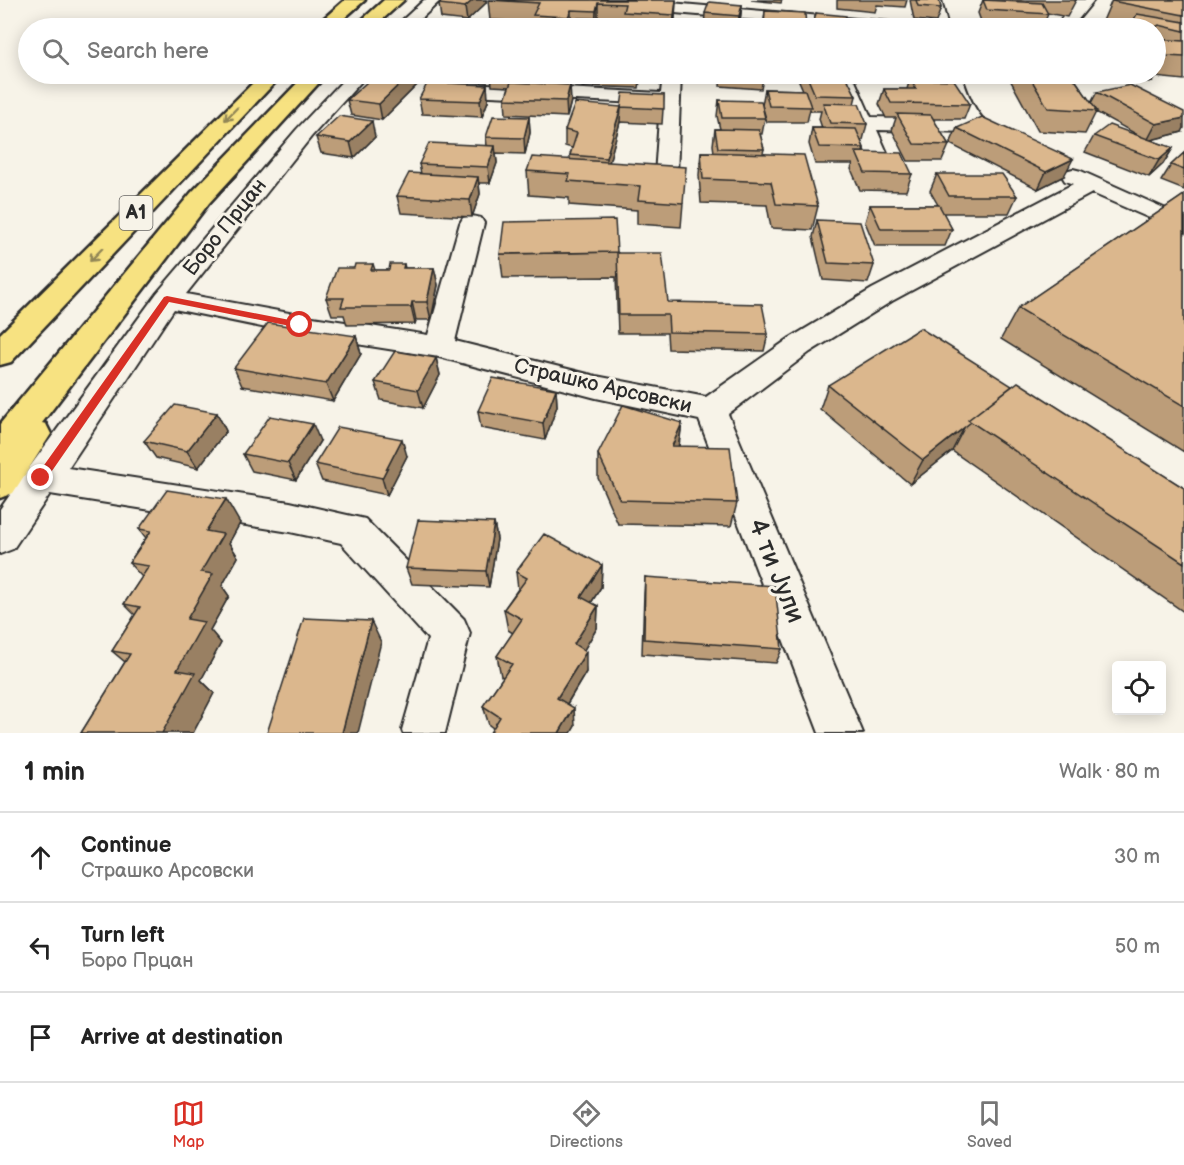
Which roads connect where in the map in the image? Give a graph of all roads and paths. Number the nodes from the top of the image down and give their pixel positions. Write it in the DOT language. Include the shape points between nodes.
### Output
graph roads {
  1 [pos="356,0"];
  2 [pos="395,0"];
  3 [pos="433,0"];
  4 [pos="581,0"];
  5 [pos="933,0"];
  6 [pos="1086,0"];
  7 [pos="720,6"];
  8 [pos="678,8"];
  9 [pos="334,18"];
  10 [pos="374,18"];
  11 [pos="413,18"];
  12 [pos="677,18"];
  13 [pos="819,18"];
  14 [pos="938,18"];
  15 [pos="1071,18"];
  16 [pos="263,84"];
  17 [pos="308,84"];
  18 [pos="350,84"];
  19 [pos="671,84"];
  20 [pos="847,84"];
  21 [pos="955,84"];
  22 [pos="434,87"];
  23 [pos="670,99"];
  24 [pos="864,123"];
  25 [pos="977,126"];
  26 [pos="1023,152"];
  27 [pos="878,157"];
  28 [pos="1052,166"];
  29 [pos="666,175"];
  30 [pos="1091,184"];
  31 [pos="200,198"];
  32 [pos="472,223"];
  33 [pos="1184,226"];
  34 [pos="167,299"];
  35 [pos="440,347"];
  36 [pos="0,354"];
  37 [pos="711,410"];
  38 [pos="0,450"];
  39 [pos="41,478"];
  40 [pos="0,482"];
  41 [pos="0,538"];
  42 [pos="424,730"];
  43 [pos="841,733"];
  1 -- 9 [label="highway"];
  2 -- 10 [label="highway"];
  3 -- 11 [label="street"];
  4 -- 8 [label="street"];
  5 -- 14 [label="street"];
  6 -- 15 [label="street"];
  7 -- 8 [label="street"];
  7 -- 13 [label="street"];
  8 -- 12 [label="street"];
  16 -- 36 [label="highway, A1, one-way"];
  17 -- 31 [label="highway, A1"];
  18 -- 34 [label="street, Боро Прцан" via="304,133"];
  19 -- 23 [label="street"];
  20 -- 24 [label="street"];
  21 -- 25 [label="street" via="961,106"];
  22 -- 23 [label="street"];
  23 -- 29 [label="street"];
  24 -- 25 [label="street"];
  24 -- 27 [label="street"];
  25 -- 26 [label="street"];
  28 -- 30 [label="street"];
  30 -- 33 [label="street"];
  30 -- 37 [label="street, Страшко Арсовски" via="882,295 800,345"];
  31 -- 38 [label="highway, A1"];
  31 -- 40 [label="highway" via="180,242"];
  32 -- 35 [label="street"];
  34 -- 35 [label="street, Страшко Арсовски"];
  34 -- 39 [label="street, Боро Прцан"];
  35 -- 37 [label="street, Страшко Арсовски" via="596,387"];
  37 -- 43 [label="street, 4 ти Јули"];
  39 -- 41 [label="street, Боро Прцан"];
  39 -- 42 [label="street" via="290,517 352,531 450,633"];
}
